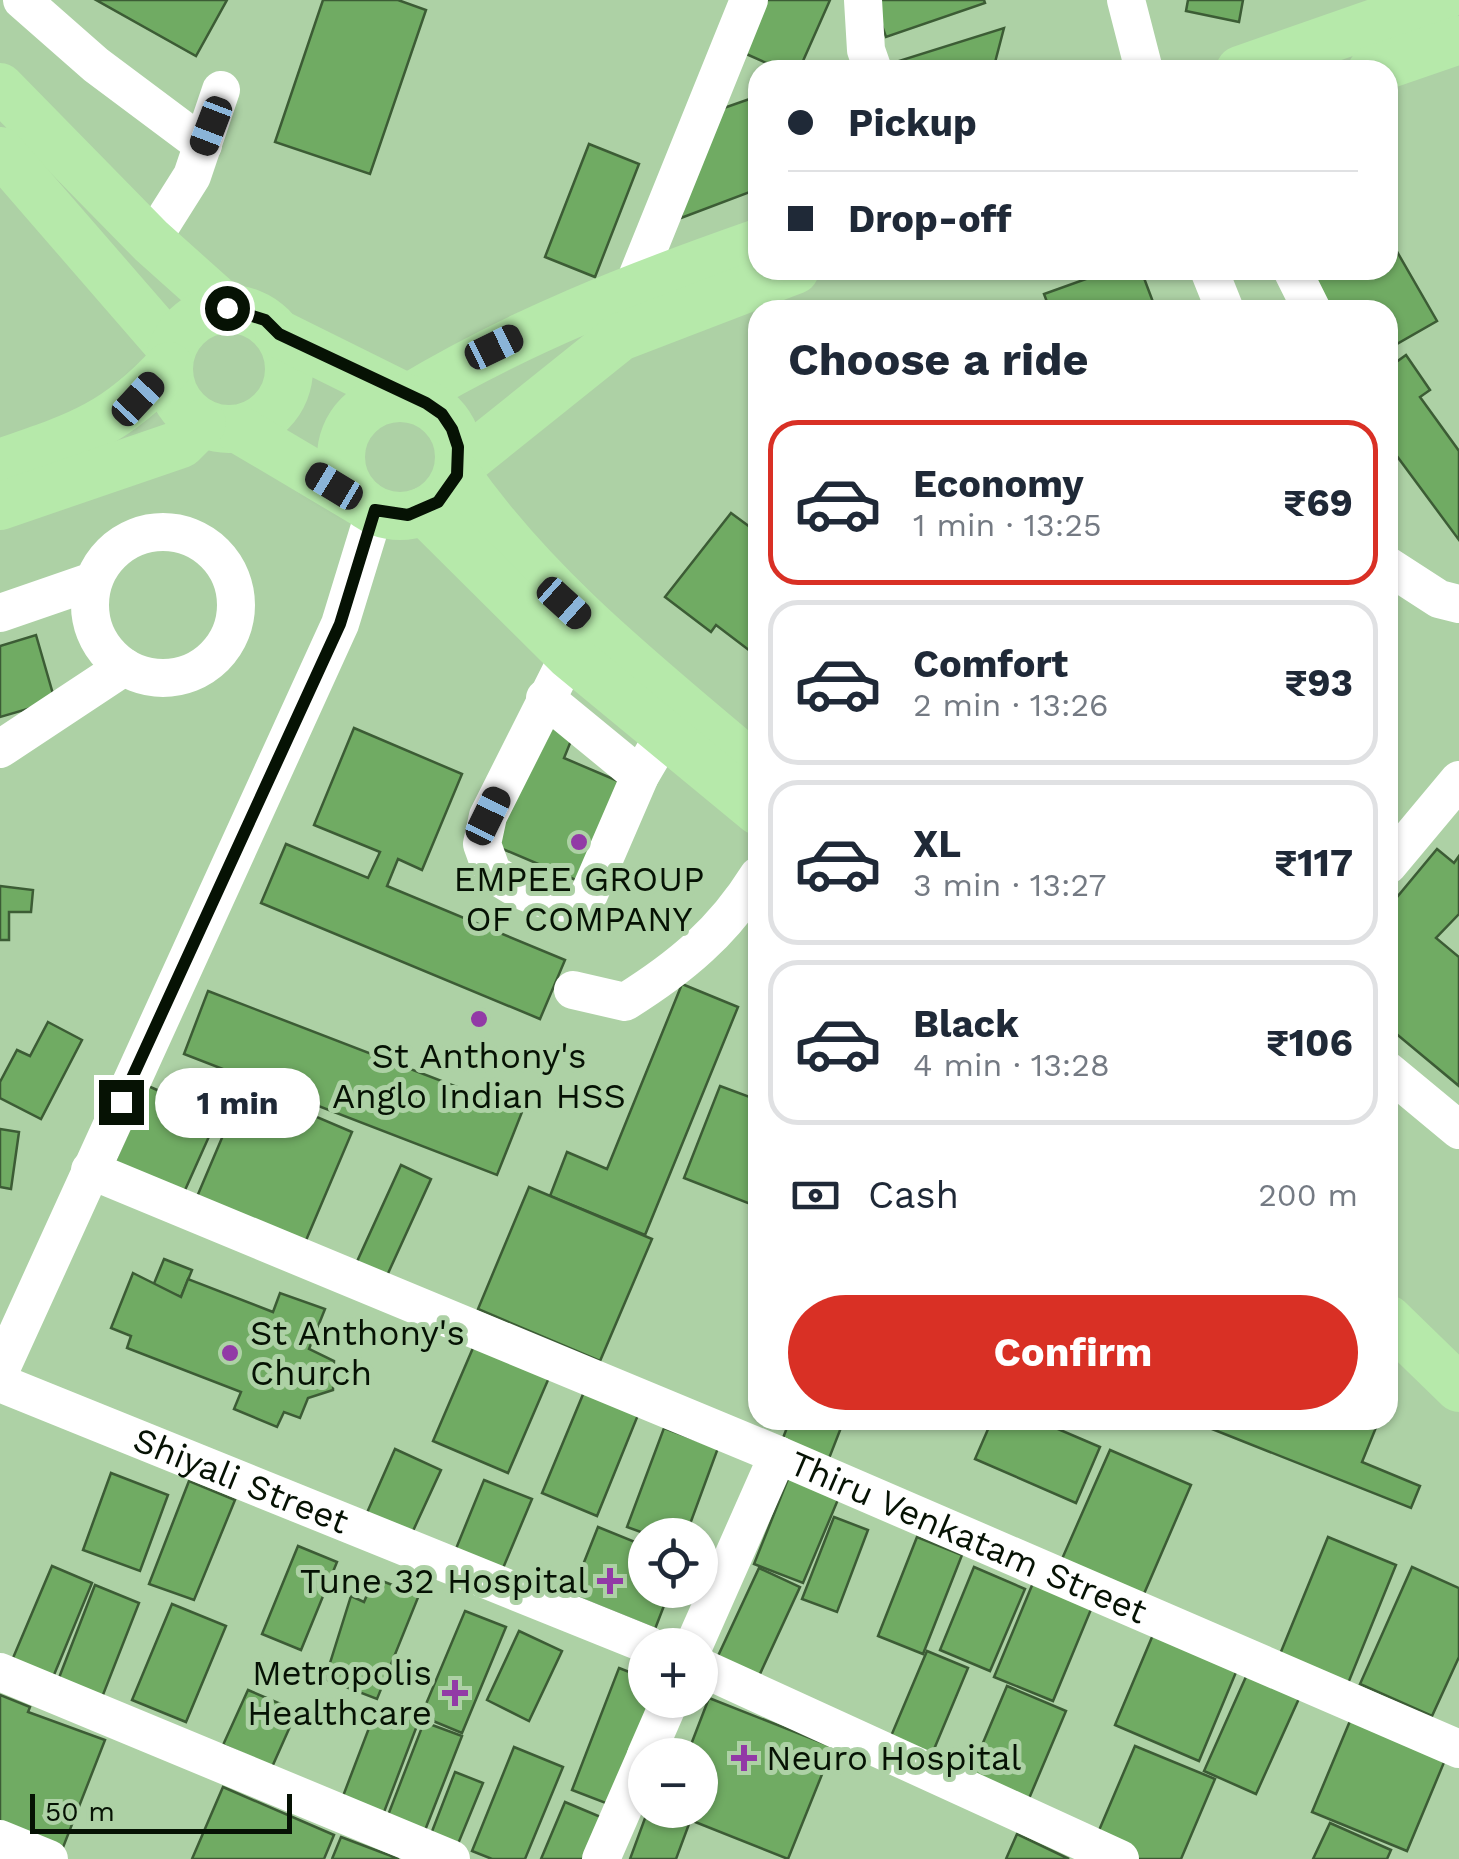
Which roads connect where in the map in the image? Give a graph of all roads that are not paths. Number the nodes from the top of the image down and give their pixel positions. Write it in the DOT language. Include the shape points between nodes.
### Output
graph roads {
  1 [pos="22,0"];
  2 [pos="749,0"];
  3 [pos="863,0"];
  4 [pos="1126,0"];
  5 [pos="1440,0"];
  6 [pos="1459,40"];
  7 [pos="870,60"];
  8 [pos="1141,60"];
  9 [pos="1269,60"];
  10 [pos="1398,61"];
  11 [pos="0,87"];
  12 [pos="221,90"];
  13 [pos="204,145"];
  14 [pos="0,152"];
  15 [pos="151,241"];
  16 [pos="748,247"];
  17 [pos="769,280"];
  18 [pos="633,287"];
  19 [pos="227,308"];
  20 [pos="279,334"];
  21 [pos="170,358"];
  22 [pos="408,398"];
  23 [pos="220,426"];
  24 [pos="0,463"];
  25 [pos="458,470"];
  26 [pos="0,506"];
  27 [pos="371,507"];
  28 [pos="424,511"];
  29 [pos="1398,573"];
  30 [pos="94,580"];
  31 [pos="1459,604"];
  32 [pos="0,612"];
  33 [pos="569,655"];
  34 [pos="124,666"];
  35 [pos="545,698"];
  36 [pos="664,735"];
  37 [pos="0,749"];
  38 [pos="748,761"];
  39 [pos="640,776"];
  40 [pos="1459,780"];
  41 [pos="748,802"];
  42 [pos="1398,853"];
  43 [pos="748,891"];
  44 [pos="573,990"];
  45 [pos="1398,1079"];
  46 [pos="1459,1130"];
  47 [pos="90,1170"];
  48 [pos="1398,1329"];
  49 [pos="0,1371"];
  50 [pos="0,1383"];
  51 [pos="1459,1388"];
  52 [pos="778,1455"];
  53 [pos="702,1628"];
  54 [pos="628,1637"];
  55 [pos="0,1672"];
  56 [pos="718,1675"];
  57 [pos="1459,1749"];
  58 [pos="628,1798"];
  59 [pos="0,1839"];
  60 [pos="48,1859"];
  61 [pos="451,1859"];
  62 [pos="602,1859"];
  63 [pos="1120,1859"];
  1 -- 13 [label="street"];
  2 -- 18 [label="street"];
  3 -- 7 [label="street"];
  4 -- 8 [label="street"];
  5 -- 9 [label="main road"];
  6 -- 10 [label="main road"];
  11 -- 15 [label="main road"];
  12 -- 13 [label="street"];
  13 -- 15 [label="street"];
  14 -- 21 [label="main road"];
  15 -- 19 [label="main road"];
  16 -- 18 [label="main road"];
  17 -- 25 [label="main road" via="620,337"];
  18 -- 22 [label="main road" via="494,347"];
  19 -- 20 [label="main road" via="265,320"];
  19 -- 21 [label="main road" via="193,320"];
  20 -- 22 [label="main road"];
  20 -- 23 [label="main road" via="290,363 285,393 266,417"];
  21 -- 23 [label="main road" via="177,399"];
  21 -- 24 [label="main road" via="138,399 93,430"];
  22 -- 25 [label="main road" via="442,414 458,447"];
  22 -- 27 [label="main road" via="370,406 345,436 344,474"];
  23 -- 26 [label="main road"];
  23 -- 27 [label="main road"];
  25 -- 28 [label="main road" via="438,502"];
  25 -- 38 [label="main road" via="510,548 544,585"];
  27 -- 28 [label="main road" via="391,515"];
  27 -- 47 [label="street" via="340,624"];
  28 -- 33 [label="main road"];
  29 -- 31 [label="street" via="1438,599"];
  30 -- 32 [label="street"];
  30 -- 34 [label="street" via="93,629"];
  30 -- 34 [label="street" via="122,544 166,532 210,549 234,588 229,636 195,670 171,678"];
  33 -- 35 [label="street"];
  33 -- 36 [label="main road"];
  34 -- 37 [label="street"];
  35 -- 39 [label="street"];
  35 -- 39 [label="street" via="488,816 482,844 492,872 558,903 586,901"];
  36 -- 39 [label="street"];
  36 -- 41 [label="main road"];
  40 -- 42 [label="street"];
  43 -- 44 [label="street" via="728,922 668,976 625,1002"];
  45 -- 46 [label="street"];
  47 -- 49 [label="street"];
  47 -- 52 [label="street, Thiru Venkatam Street"];
  48 -- 51 [label="main road"];
  50 -- 54 [label="street, Shiyali Street"];
  52 -- 53 [label="street"];
  52 -- 57 [label="street, Thiru Venkatam Street"];
  55 -- 61 [label="street"];
  56 -- 63 [label="street"];
  58 -- 62 [label="street"];
  59 -- 60 [label="street"];
}
